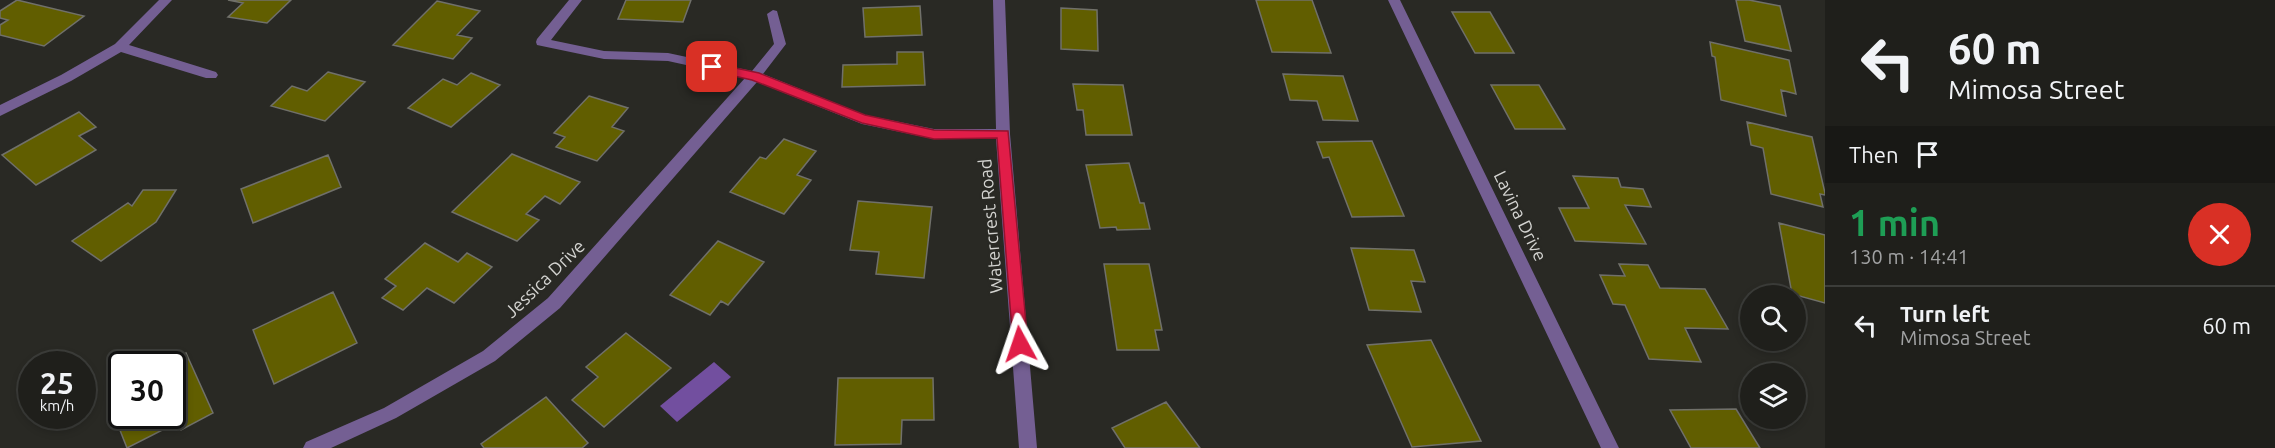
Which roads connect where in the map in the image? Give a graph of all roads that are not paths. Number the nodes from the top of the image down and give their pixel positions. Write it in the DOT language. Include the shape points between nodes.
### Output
graph roads {
  1 [pos="166,0"];
  2 [pos="576,0"];
  3 [pos="999,0"];
  4 [pos="1394,0"];
  5 [pos="773,14"];
  6 [pos="120,47"];
  7 [pos="211,75"];
  8 [pos="755,76"];
  9 [pos="0,111"];
  10 [pos="1003,134"];
  11 [pos="312,448"];
  12 [pos="1028,448"];
  13 [pos="1610,448"];
  1 -- 6 [label="street"];
  2 -- 8 [label="street" via="542,42 604,55 668,57"];
  3 -- 10 [label="street, Watercrest Road"];
  4 -- 13 [label="street, Lavina Drive"];
  5 -- 8 [label="street, Jessica Drive" via="780,44"];
  6 -- 7 [label="street"];
  6 -- 9 [label="street"];
  8 -- 10 [label="street" via="862,118 934,134"];
  8 -- 11 [label="street, Jessica Drive" via="554,303 489,356 390,413"];
  10 -- 12 [label="street, Watercrest Road"];
}
